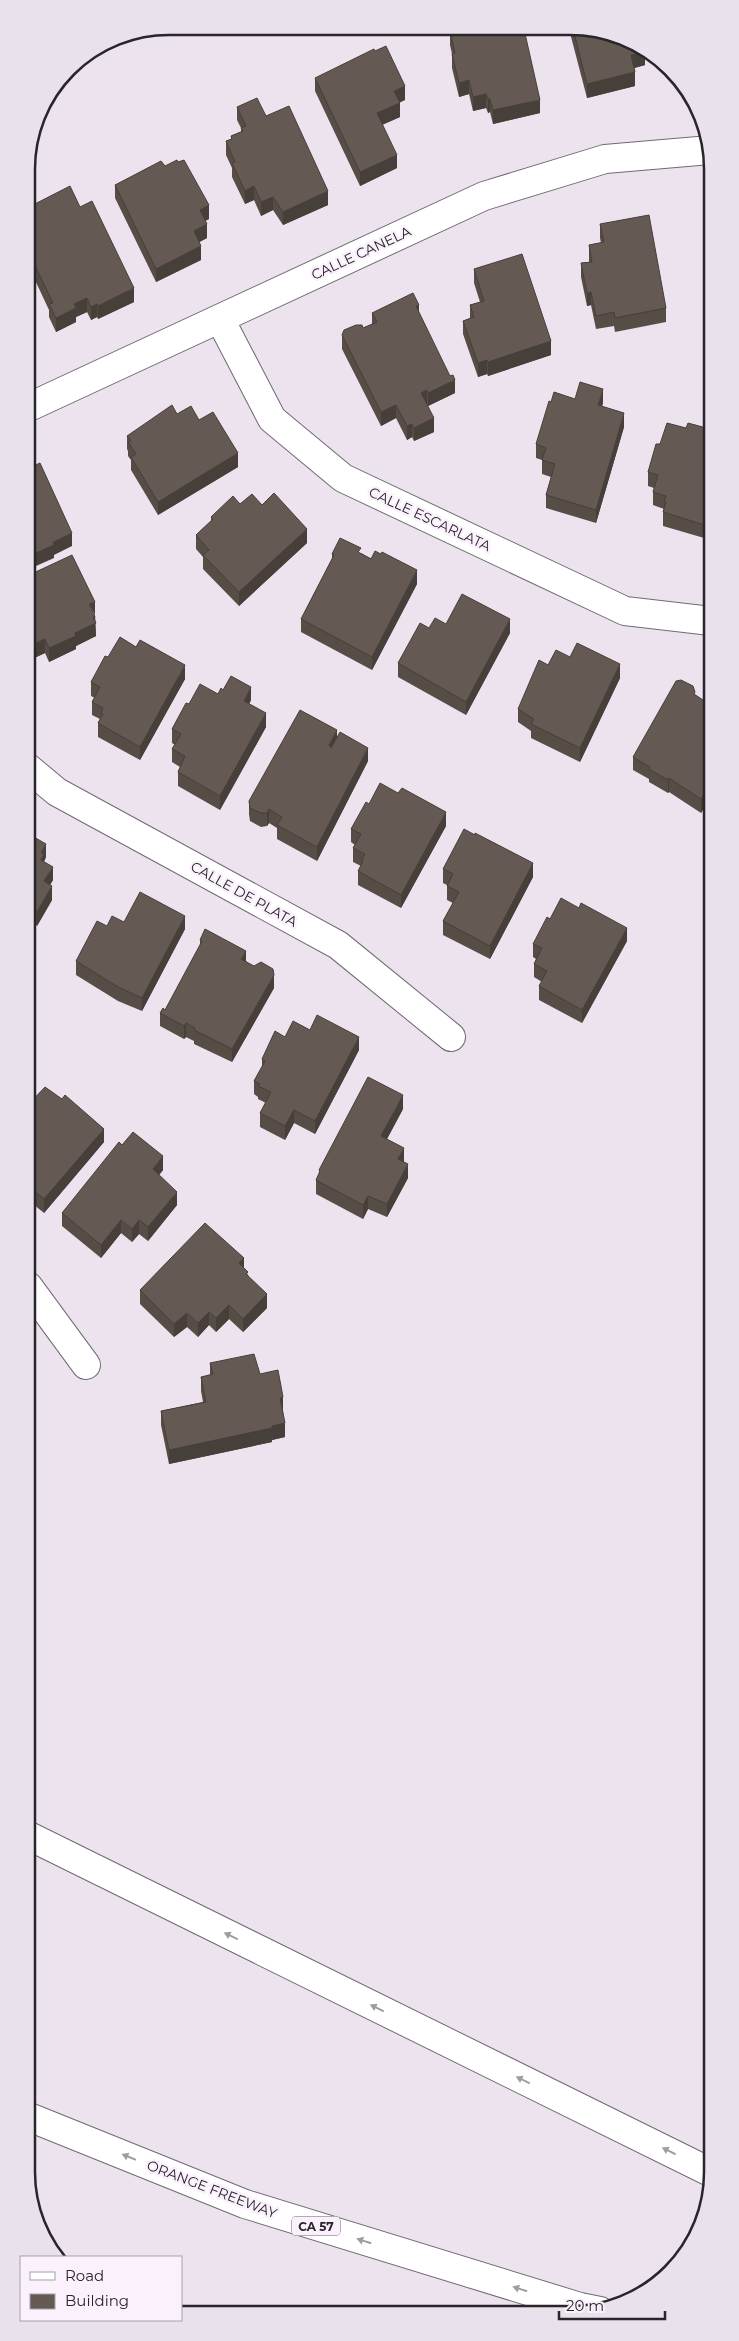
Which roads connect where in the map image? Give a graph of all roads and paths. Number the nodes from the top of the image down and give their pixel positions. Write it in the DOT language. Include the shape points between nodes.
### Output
graph roads {
  1 [pos="702,151"];
  2 [pos="220,319"];
  3 [pos="35,404"];
  4 [pos="704,620"];
  5 [pos="35,774"];
  6 [pos="451,1037"];
  7 [pos="35,1296"];
  8 [pos="86,1365"];
  9 [pos="35,1839"];
  10 [pos="35,2119"];
  11 [pos="704,2169"];
  12 [pos="576,2306"];
  1 -- 2 [label="main road, CALLE CANELA" via="605,159 484,196"];
  2 -- 3 [label="main road, CALLE CANELA"];
  2 -- 4 [label="main road, CALLE ESCARLATA" via="272,419 343,478 625,611"];
  5 -- 6 [label="main road, CALLE DE PLATA" via="57,792 338,945"];
  7 -- 8 [label="main road"];
  11 -- 9 [label="main road, one-way"];
  12 -- 10 [label="main road, ORANGE FREEWAY / CA 57, one-way" via="245,2204"];
}
